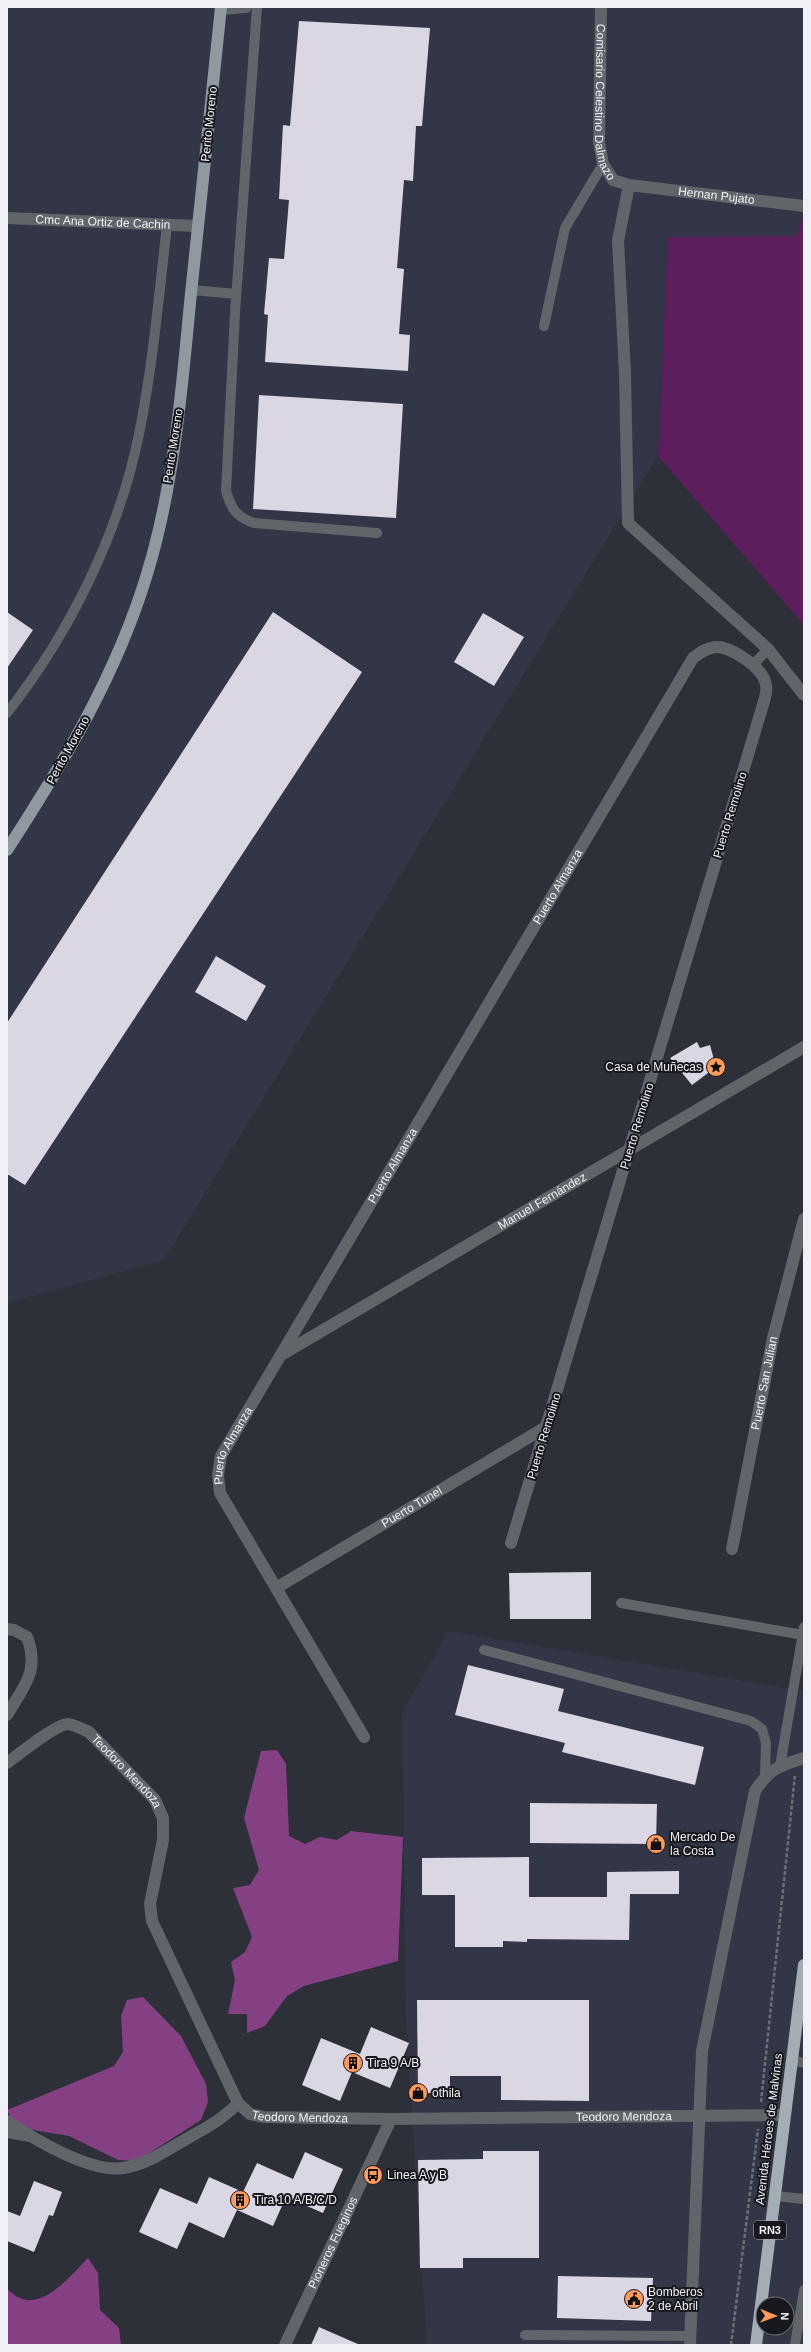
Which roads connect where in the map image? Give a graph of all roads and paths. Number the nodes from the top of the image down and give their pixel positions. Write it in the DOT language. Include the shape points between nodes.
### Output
graph roads {
  1 [pos="246,7"];
  2 [pos="256,7"];
  3 [pos="601,7"];
  4 [pos="221,8"];
  5 [pos="603,164"];
  6 [pos="629,185"];
  7 [pos="804,206"];
  8 [pos="7,218"];
  9 [pos="167,225"];
  10 [pos="198,226"];
  11 [pos="192,290"];
  12 [pos="236,294"];
  13 [pos="544,326"];
  14 [pos="377,533"];
  15 [pos="768,650"];
  16 [pos="753,664"];
  17 [pos="804,695"];
  18 [pos="7,713"];
  19 [pos="7,850"];
  20 [pos="804,1047"];
  21 [pos="630,1150"];
  22 [pos="804,1219"];
  23 [pos="280,1356"];
  24 [pos="546,1427"];
  25 [pos="511,1543"];
  26 [pos="732,1549"];
  27 [pos="276,1588"];
  28 [pos="621,1602"];
  29 [pos="7,1629"];
  30 [pos="803,1631"];
  31 [pos="484,1650"];
  32 [pos="7,1715"];
  33 [pos="364,1737"];
  34 [pos="800,1759"];
  35 [pos="7,1763"];
  36 [pos="780,1766"];
  37 [pos="765,1775"];
  38 [pos="804,1965"];
  39 [pos="798,2062"];
  40 [pos="238,2102"];
  41 [pos="760,2115"];
  42 [pos="785,2115"];
  43 [pos="700,2116"];
  44 [pos="391,2119"];
  45 [pos="7,2121"];
  46 [pos="7,2133"];
  47 [pos="32,2138"];
  48 [pos="775,2196"];
  49 [pos="804,2199"];
  50 [pos="804,2290"];
  51 [pos="525,2335"];
  52 [pos="690,2341"];
  53 [pos="285,2345"];
  54 [pos="731,2345"];
  55 [pos="756,2345"];
  56 [pos="796,2345"];
  1 -- 4 [label="street"];
  2 -- 12 [label="lane"];
  3 -- 5 [label="street, Comisario Celestino Dalmazo" via="599,142"];
  4 -- 10 [label="main road, Perito Moreno"];
  5 -- 6 [label="street, Comisario Celestino Dalmazo" via="613,180"];
  5 -- 13 [label="lane" via="565,228"];
  6 -- 7 [label="street, Hernan Pujato"];
  6 -- 15 [label="street" via="618,241 625,373 628,523"];
  8 -- 9 [label="street, Cmc Ana Ortiz de Cachin"];
  9 -- 10 [label="street, Cmc Ana Ortiz de Cachin"];
  9 -- 18 [label="lane" via="148,384 139,436 115,519 90,580 31,683"];
  10 -- 11 [label="main road, Perito Moreno"];
  11 -- 12 [label="lane"];
  11 -- 19 [label="main road, Perito Moreno" via="180,402 165,500 147,574 102,690 58,771"];
  12 -- 14 [label="lane" via="226,491 230,505 237,515 254,523"];
  15 -- 16 [label="lane"];
  15 -- 17 [label="street"];
  16 -- 21 [label="street, Puerto Remolino" via="766,684 765,698"];
  16 -- 23 [label="street, Puerto Almanza" via="730,650 716,647 706,649 693,658"];
  20 -- 21 [label="street, Manuel Fernández"];
  21 -- 23 [label="street, Manuel Fernández"];
  21 -- 24 [label="street, Puerto Remolino"];
  22 -- 26 [label="street, Puerto San Julian" via="773,1338"];
  23 -- 27 [label="street, Puerto Almanza" via="221,1456 218,1475 220,1493"];
  24 -- 25 [label="street, Puerto Remolino"];
  24 -- 27 [label="street, Puerto Tunel"];
  27 -- 33 [label="street, Puerto Almanza"];
  28 -- 30 [label="lane"];
  29 -- 32 [label="street" via="27,1637 33,1665 28,1679"];
  30 -- 36 [label="lane"];
  31 -- 37 [label="lane" via="751,1721 762,1729 766,1743"];
  34 -- 36 [label="street"];
  34 -- 41 [label="path"];
  35 -- 40 [label="street, Teodoro Mendoza" via="51,1731 67,1724 89,1732 155,1800 163,1818 163,1840 150,1904 152,1921"];
  36 -- 37 [label="street"];
  37 -- 43 [label="street" via="755,1791 750,1808 704,2043"];
  38 -- 39 [label="highway, Avenida Héroes de Malvinas / RN3"];
  39 -- 42 [label="highway, Avenida Héroes de Malvinas / RN3"];
  40 -- 44 [label="street, Teodoro Mendoza" via="250,2114 264,2117"];
  40 -- 47 [label="street" via="218,2122 145,2162 124,2168 113,2169 92,2165"];
  41 -- 42 [label="street, Teodoro Mendoza"];
  41 -- 43 [label="street, Teodoro Mendoza"];
  41 -- 54 [label="path"];
  42 -- 48 [label="highway, Avenida Héroes de Malvinas / RN3"];
  43 -- 44 [label="street, Teodoro Mendoza"];
  43 -- 52 [label="street"];
  44 -- 53 [label="street, Pioneros Fueginos"];
  45 -- 47 [label="street"];
  46 -- 47 [label="lane"];
  48 -- 49 [label="lane"];
  48 -- 55 [label="highway, Avenida Héroes de Malvinas / RN3"];
  50 -- 56 [label="lane"];
  51 -- 52 [label="lane"];
}
